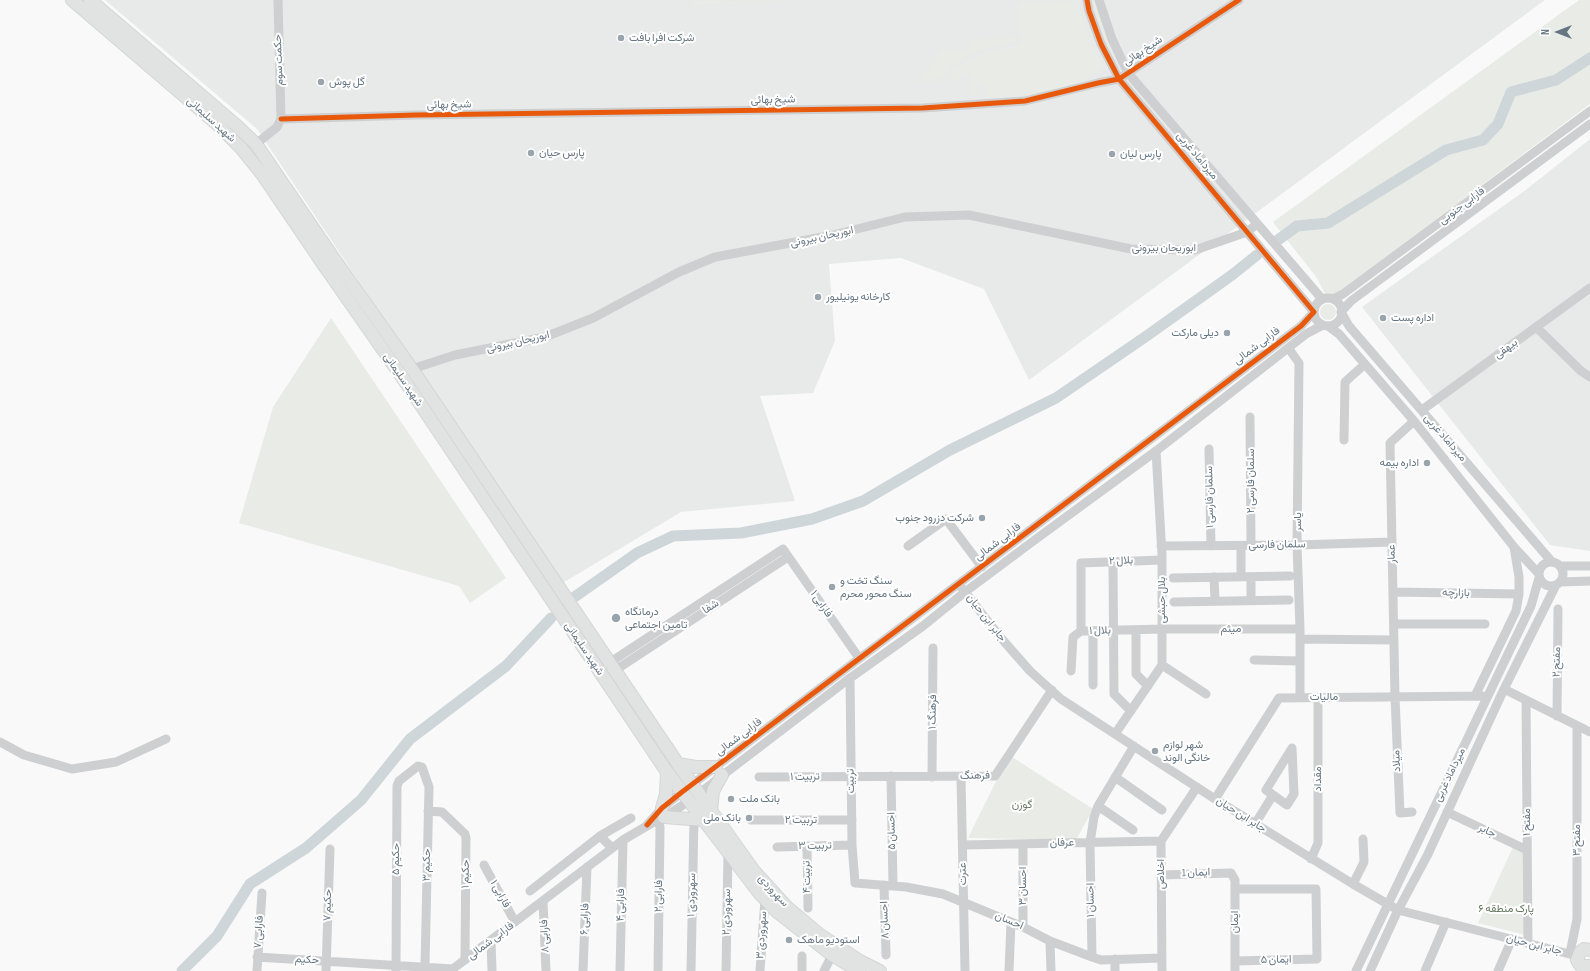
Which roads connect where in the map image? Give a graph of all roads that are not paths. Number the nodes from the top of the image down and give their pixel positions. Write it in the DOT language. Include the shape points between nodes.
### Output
graph roads {
  1 [pos="72,0"];
  2 [pos="90,0"];
  3 [pos="278,0"];
  4 [pos="1087,0"];
  5 [pos="1099,0"];
  6 [pos="1239,0"];
  7 [pos="1128,73"];
  8 [pos="1119,79"];
  9 [pos="1590,111"];
  10 [pos="281,119"];
  11 [pos="1590,124"];
  12 [pos="256,144"];
  13 [pos="1257,224"];
  14 [pos="1247,232"];
  15 [pos="1590,288"];
  16 [pos="1322,299"];
  17 [pos="1333,299"];
  18 [pos="1314,312"];
  19 [pos="1342,312"];
  20 [pos="1325,325"];
  21 [pos="1536,327"];
  22 [pos="1289,349"];
  23 [pos="1365,364"];
  24 [pos="412,369"];
  25 [pos="1590,377"];
  26 [pos="1422,410"];
  27 [pos="1250,417"];
  28 [pos="1414,421"];
  29 [pos="1344,440"];
  30 [pos="1209,449"];
  31 [pos="1156,451"];
  32 [pos="1392,542"];
  33 [pos="1251,545"];
  34 [pos="1297,545"];
  35 [pos="908,546"];
  36 [pos="1162,546"];
  37 [pos="1211,546"];
  38 [pos="1241,546"];
  39 [pos="1514,547"];
  40 [pos="786,553"];
  41 [pos="1162,560"];
  42 [pos="1113,562"];
  43 [pos="1081,563"];
  44 [pos="1556,564"];
  45 [pos="1590,566"];
  46 [pos="982,567"];
  47 [pos="1290,576"];
  48 [pos="1539,576"];
  49 [pos="1214,577"];
  50 [pos="1241,577"];
  51 [pos="1251,577"];
  52 [pos="1173,578"];
  53 [pos="1590,581"];
  54 [pos="1558,583"];
  55 [pos="959,584"];
  56 [pos="965,592"];
  57 [pos="1393,592"];
  58 [pos="1519,594"];
  59 [pos="1251,600"];
  60 [pos="1289,600"];
  61 [pos="1215,601"];
  62 [pos="1174,602"];
  63 [pos="1558,609"];
  64 [pos="1394,624"];
  65 [pos="1485,624"];
  66 [pos="1163,629"];
  67 [pos="1300,629"];
  68 [pos="1114,630"];
  69 [pos="1136,630"];
  70 [pos="1081,631"];
  71 [pos="1093,631"];
  72 [pos="1300,639"];
  73 [pos="1394,640"];
  74 [pos="933,648"];
  75 [pos="859,658"];
  76 [pos="1254,660"];
  77 [pos="1300,661"];
  78 [pos="1162,665"];
  79 [pos="611,667"];
  80 [pos="1071,671"];
  81 [pos="850,678"];
  82 [pos="1093,685"];
  83 [pos="1148,686"];
  84 [pos="1504,689"];
  85 [pos="1052,690"];
  86 [pos="1206,694"];
  87 [pos="1475,696"];
  88 [pos="1488,696"];
  89 [pos="1300,697"];
  90 [pos="1395,697"];
  91 [pos="1318,698"];
  92 [pos="1526,700"];
  93 [pos="1131,711"];
  94 [pos="1557,716"];
  95 [pos="1577,726"];
  96 [pos="1590,732"];
  97 [pos="1115,734"];
  98 [pos="166,739"];
  99 [pos="0,742"];
  100 [pos="1134,746"];
  101 [pos="678,764"];
  102 [pos="420,766"];
  103 [pos="722,769"];
  104 [pos="667,772"];
  105 [pos="851,776"];
  106 [pos="891,776"];
  107 [pos="962,776"];
  108 [pos="759,777"];
  109 [pos="932,777"];
  110 [pos="1116,777"];
  111 [pos="1196,787"];
  112 [pos="695,789"];
  113 [pos="1273,795"];
  114 [pos="685,797"];
  115 [pos="1215,799"];
  116 [pos="1098,806"];
  117 [pos="428,810"];
  118 [pos="1162,810"];
  119 [pos="1412,812"];
  120 [pos="1447,812"];
  121 [pos="662,815"];
  122 [pos="703,816"];
  123 [pos="631,818"];
  124 [pos="751,820"];
  125 [pos="852,820"];
  126 [pos="1255,824"];
  127 [pos="647,825"];
  128 [pos="1133,830"];
  129 [pos="600,836"];
  130 [pos="1363,839"];
  131 [pos="622,840"];
  132 [pos="1162,841"];
  133 [pos="1090,843"];
  134 [pos="1023,844"];
  135 [pos="806,846"];
  136 [pos="852,846"];
  137 [pos="963,846"];
  138 [pos="778,847"];
  139 [pos="612,848"];
  140 [pos="330,849"];
  141 [pos="1527,850"];
  142 [pos="728,852"];
  143 [pos="1311,858"];
  144 [pos="484,865"];
  145 [pos="587,867"];
  146 [pos="1232,873"];
  147 [pos="1161,875"];
  148 [pos="855,883"];
  149 [pos="1353,884"];
  150 [pos="888,886"];
  151 [pos="1235,889"];
  152 [pos="530,891"];
  153 [pos="262,893"];
  154 [pos="765,899"];
  155 [pos="543,901"];
  156 [pos="964,903"];
  157 [pos="1388,904"];
  158 [pos="808,908"];
  159 [pos="1398,910"];
  160 [pos="515,922"];
  161 [pos="1011,922"];
  162 [pos="1446,922"];
  163 [pos="1023,927"];
  164 [pos="1512,939"];
  165 [pos="491,941"];
  166 [pos="1050,941"];
  167 [pos="1528,943"];
  168 [pos="1581,953"];
  169 [pos="832,955"];
  170 [pos="886,955"];
  171 [pos="802,956"];
  172 [pos="257,957"];
  173 [pos="1092,957"];
  174 [pos="1161,958"];
  175 [pos="1115,959"];
  176 [pos="465,960"];
  177 [pos="326,961"];
  178 [pos="1235,961"];
  179 [pos="425,966"];
  180 [pos="1590,966"];
  181 [pos="396,968"];
  182 [pos="451,970"];
  183 [pos="257,971"];
  184 [pos="326,971"];
  185 [pos="492,971"];
  186 [pos="546,971"];
  187 [pos="583,971"];
  188 [pos="620,971"];
  189 [pos="658,971"];
  190 [pos="691,971"];
  191 [pos="726,971"];
  192 [pos="760,971"];
  193 [pos="802,971"];
  194 [pos="824,971"];
  195 [pos="859,971"];
  196 [pos="880,971"];
  197 [pos="965,971"];
  198 [pos="1009,971"];
  199 [pos="1051,971"];
  200 [pos="1115,971"];
  201 [pos="1162,971"];
  202 [pos="1235,971"];
  203 [pos="1356,971"];
  204 [pos="1370,971"];
  205 [pos="1424,971"];
  206 [pos="1498,971"];
  207 [pos="1572,971"];
  208 [pos="1587,971"];
  1 -- 104 [label="main road, شهید سلیمانی" via="242,148 402,377"];
  2 -- 12 [label="main road, شهید سلیمانی"];
  3 -- 10 [label="street, حکمت سوم"];
  4 -- 8 [label="street, میرداماد غربی" via="1101,44"];
  5 -- 7 [label="street, میرداماد غربی" via="1112,39"];
  6 -- 7 [label="street, شیخ بهائی"];
  7 -- 8 [label="street, شیخ بهائی"];
  7 -- 13 [label="street, میرداماد غربی"];
  8 -- 10 [label="street, شیخ بهائی" via="1025,101 923,108"];
  8 -- 14 [label="street, میرداماد غربی"];
  9 -- 17 [label="street, فارابی جنوبی"];
  10 -- 12 [label="street" via="277,127"];
  11 -- 19 [label="street, فارابی جنوبی" via="1350,301"];
  12 -- 24 [label="main road, شهید سلیمانی"];
  13 -- 14 [label="street, ابوریحان بیرونی"];
  13 -- 16 [label="street, میرداماد غربی"];
  14 -- 18 [label="street, میرداماد غربی"];
  14 -- 24 [label="street, ابوریحان بیرونی" via="1195,250 1131,249 968,215 905,217 833,235 715,257 679,272 593,318 545,337 455,355"];
  15 -- 21 [label="street, بیهقی"];
  16 -- 17 [label="street"];
  16 -- 18 [label="street" via="1316,304"];
  17 -- 19 [label="street" via="1339,304"];
  18 -- 20 [label="street" via="1317,320"];
  18 -- 46 [label="street, فارابی شمالی" via="1295,330"];
  19 -- 20 [label="street" via="1336,323"];
  19 -- 26 [label="street, میرداماد غربی" via="1349,326"];
  20 -- 22 [label="street, فارابی شمالی" via="1306,334"];
  20 -- 23 [label="street, میرداماد غربی" via="1339,334"];
  21 -- 25 [label="street"];
  21 -- 26 [label="street, بیهقی"];
  22 -- 31 [label="street, فارابی شمالی"];
  22 -- 34 [label="street, یاسر" via="1298,363"];
  23 -- 28 [label="street, میرداماد غربی"];
  23 -- 29 [label="street" via="1345,382"];
  24 -- 79 [label="main road, شهید سلیمانی"];
  26 -- 44 [label="street, میرداماد غربی"];
  27 -- 33 [label="street, سلمان فارسی ۲"];
  28 -- 32 [label="street, عمار" via="1390,443"];
  28 -- 39 [label="street, میرداماد غربی"];
  30 -- 37 [label="street, سلمان فارسی ۱"];
  31 -- 36 [label="street, بلال حبشی"];
  31 -- 56 [label="street, فارابی شمالی"];
  32 -- 34 [label="street, سلمان فارسی"];
  32 -- 57 [label="street, عمار"];
  33 -- 34 [label="street, سلمان فارسی"];
  33 -- 38 [label="street, سلمان فارسی"];
  34 -- 67 [label="street, یاسر"];
  35 -- 46 [label="street" via="946,519"];
  36 -- 37 [label="street, سلمان فارسی"];
  36 -- 41 [label="street, بلال حبشی"];
  37 -- 38 [label="street, سلمان فارسی"];
  38 -- 50 [label="street"];
  39 -- 48 [label="street, میرداماد غربی"];
  39 -- 58 [label="street"];
  40 -- 75 [label="street, فارابی ۱"];
  40 -- 79 [label="street, شفا"];
  41 -- 42 [label="street, بلال ۲"];
  41 -- 66 [label="street, بلال حبشی"];
  42 -- 43 [label="street, بلال ۲"];
  42 -- 68 [label="street"];
  43 -- 70 [label="street, بلال ۱"];
  44 -- 45 [label="street"];
  44 -- 48 [label="street" via="1548,562 1542,566"];
  44 -- 54 [label="street" via="1563,574"];
  46 -- 55 [label="street, فارابی شمالی"];
  47 -- 51 [label="street"];
  48 -- 54 [label="street" via="1546,585"];
  48 -- 88 [label="street, میرداماد غربی" via="1531,606"];
  49 -- 50 [label="street"];
  49 -- 52 [label="street"];
  49 -- 61 [label="street"];
  50 -- 51 [label="street"];
  51 -- 59 [label="street"];
  53 -- 54 [label="street"];
  54 -- 84 [label="street, میرداماد غربی"];
  55 -- 56 [label="street, جابر ابن حیان"];
  55 -- 75 [label="street, فارابی شمالی"];
  56 -- 81 [label="street, فارابی شمالی" via="923,626"];
  56 -- 85 [label="street, جابر ابن حیان" via="1030,672"];
  57 -- 58 [label="street, بازارچه"];
  57 -- 64 [label="street, عمار"];
  58 -- 87 [label="street" via="1516,611"];
  59 -- 60 [label="street"];
  59 -- 61 [label="street"];
  61 -- 62 [label="street"];
  63 -- 94 [label="street, مفتح ۲"];
  64 -- 65 [label="street"];
  64 -- 73 [label="street, عمار"];
  66 -- 67 [label="street, میثم"];
  66 -- 69 [label="street, بلال ۱"];
  66 -- 78 [label="street, بلال حبشی"];
  67 -- 72 [label="street, یاسر"];
  68 -- 69 [label="street, بلال ۱"];
  68 -- 71 [label="street, بلال ۱"];
  68 -- 93 [label="street" via="1114,694"];
  69 -- 83 [label="street" via="1136,674"];
  70 -- 71 [label="street, بلال ۱"];
  70 -- 80 [label="street" via="1073,637"];
  71 -- 82 [label="street"];
  72 -- 73 [label="street"];
  72 -- 77 [label="street, یاسر"];
  73 -- 90 [label="street, عمار"];
  74 -- 109 [label="street, فرهنگ ۱"];
  75 -- 103 [label="street, فارابی شمالی"];
  76 -- 77 [label="street"];
  77 -- 89 [label="street, یاسر"];
  78 -- 83 [label="street"];
  78 -- 86 [label="street"];
  79 -- 101 [label="main road, شهید سلیمانی"];
  81 -- 103 [label="street, فارابی شمالی"];
  81 -- 105 [label="street, تربیت"];
  83 -- 93 [label="street"];
  84 -- 92 [label="street"];
  84 -- 120 [label="street, میرداماد غربی"];
  85 -- 97 [label="street, جابر ابن حیان"];
  85 -- 107 [label="street, فرهنگ" via="996,776"];
  87 -- 88 [label="street, مالیات"];
  87 -- 90 [label="street, مالیات"];
  88 -- 157 [label="street, میرداماد غربی"];
  89 -- 91 [label="street, مالیات"];
  89 -- 115 [label="street, مالیات" via="1279,698"];
  90 -- 91 [label="street, مالیات"];
  90 -- 119 [label="street, میلاد" via="1400,813"];
  91 -- 143 [label="street, مقداد" via="1318,843"];
  92 -- 94 [label="street"];
  92 -- 141 [label="street, مفتح ۱"];
  93 -- 97 [label="street"];
  94 -- 95 [label="street"];
  95 -- 96 [label="street"];
  95 -- 168 [label="street, مفتح ۳" via="1577,919"];
  97 -- 100 [label="street, جابر ابن حیان"];
  98 -- 99 [label="street" via="116,762 72,769 24,755"];
  100 -- 110 [label="street, احسان ۱"];
  100 -- 111 [label="street, جابر ابن حیان"];
  101 -- 103 [label="main road"];
  101 -- 112 [label="main road, شهید سلیمانی"];
  102 -- 117 [label="street, حکیم ۳" via="429,787"];
  102 -- 181 [label="street, حکیم ۵" via="399,781 397,786"];
  103 -- 112 [label="street, فارابی شمالی"];
  103 -- 122 [label="main road"];
  104 -- 114 [label="main road, شهید سلیمانی"];
  104 -- 121 [label="main road"];
  105 -- 106 [label="street, فرهنگ"];
  105 -- 108 [label="street, تربیت ۱"];
  105 -- 125 [label="street, تربیت"];
  106 -- 109 [label="street, فرهنگ"];
  106 -- 150 [label="street, احسان ۵"];
  107 -- 109 [label="street, فرهنگ"];
  107 -- 137 [label="street, عترت"];
  110 -- 116 [label="street, احسان ۱"];
  110 -- 118 [label="street"];
  111 -- 115 [label="street, جابر ابن حیان"];
  111 -- 132 [label="street"];
  112 -- 114 [label="street, فارابی شمالی"];
  112 -- 122 [label="main road, سهروردی"];
  113 -- 113 [label="street" via="1266,790 1292,748 1294,794 1287,805"];
  113 -- 126 [label="street"];
  114 -- 121 [label="street, فارابی شمالی"];
  114 -- 122 [label="main road, سهروردی"];
  115 -- 126 [label="street, جابر ابن حیان"];
  116 -- 128 [label="street"];
  116 -- 133 [label="street, احسان ۱"];
  117 -- 176 [label="street, حکیم ۱" via="442,812 466,838"];
  117 -- 179 [label="street, حکیم ۳"];
  120 -- 141 [label="street, جابر"];
  120 -- 159 [label="street, میرداماد غربی"];
  121 -- 122 [label="main road"];
  121 -- 127 [label="street, فارابی شمالی"];
  121 -- 127 [label="street, فارابی شمالی"];
  121 -- 189 [label="street, فارابی ۲"];
  122 -- 142 [label="main road, سهروردی"];
  122 -- 190 [label="street, سهروردی ۱"];
  122 -- 196 [label="main road, سهروردی" via="787,907 819,934"];
  123 -- 129 [label="street"];
  124 -- 125 [label="street, تربیت ۲"];
  125 -- 136 [label="street, تربیت"];
  126 -- 143 [label="street, جابر ابن حیان"];
  127 -- 131 [label="street, فارابی شمالی"];
  129 -- 139 [label="street"];
  129 -- 152 [label="street"];
  130 -- 149 [label="street" via="1364,862"];
  131 -- 139 [label="street, فارابی شمالی"];
  131 -- 188 [label="street, فارابی ۴"];
  132 -- 133 [label="street, عرفان"];
  132 -- 147 [label="street, اخلاص"];
  133 -- 134 [label="street, عرفان"];
  133 -- 173 [label="street, احسان ۱"];
  134 -- 137 [label="street, عرفان"];
  134 -- 163 [label="street, احسان ۳"];
  135 -- 136 [label="street, تربیت ۳"];
  135 -- 138 [label="street, تربیت ۳"];
  135 -- 158 [label="street, تربیت ۴"];
  136 -- 148 [label="street, تربیت"];
  137 -- 156 [label="street, عترت"];
  139 -- 145 [label="street, فارابی شمالی"];
  140 -- 177 [label="street, حکیم ۷"];
  141 -- 167 [label="street, مفتح ۱"];
  142 -- 154 [label="main road, سهروردی"];
  142 -- 191 [label="street, سهروردی ۲"];
  143 -- 149 [label="street, جابر ابن حیان"];
  144 -- 160 [label="street, فارابی ۱"];
  145 -- 155 [label="street, فارابی شمالی"];
  145 -- 187 [label="street, فارابی ۶"];
  146 -- 147 [label="street, ایمان 1"];
  146 -- 151 [label="street, ایمان"];
  147 -- 174 [label="street, اخلاص"];
  148 -- 150 [label="street, احسان"];
  149 -- 157 [label="street, جابر ابن حیان"];
  150 -- 156 [label="street, احسان" via="921,889 943,894"];
  150 -- 170 [label="street, احسان ۸"];
  151 -- 178 [label="street, ایمان"];
  151 -- 178 [label="street, ایمان ۵" via="1316,889 1317,959"];
  153 -- 172 [label="street, فارابی ۷"];
  154 -- 169 [label="main road, سهروردی" via="800,931"];
  154 -- 192 [label="street, سهروردی ۳"];
  155 -- 160 [label="street, فارابی شمالی"];
  155 -- 186 [label="street, فارابی ۸"];
  156 -- 161 [label="street, احسان"];
  156 -- 197 [label="street, عترت"];
  157 -- 159 [label="street, جابر ابن حیان"];
  157 -- 203 [label="street, میرداماد غربی"];
  159 -- 162 [label="street, جابر ابن حیان"];
  159 -- 204 [label="street, میرداماد غربی"];
  160 -- 165 [label="street, فارابی شمالی"];
  161 -- 163 [label="street, احسان"];
  161 -- 198 [label="street"];
  162 -- 164 [label="street, جابر ابن حیان"];
  162 -- 205 [label="street"];
  163 -- 166 [label="street, احسان"];
  164 -- 167 [label="street, جابر ابن حیان"];
  164 -- 206 [label="street"];
  165 -- 176 [label="street, فارابی شمالی"];
  165 -- 185 [label="street"];
  166 -- 173 [label="street, احسان"];
  166 -- 199 [label="street"];
  167 -- 168 [label="street, جابر ابن حیان"];
  168 -- 180 [label="main road" via="1581,966"];
  168 -- 207 [label="main road"];
  169 -- 194 [label="street"];
  169 -- 195 [label="main road, سهروردی"];
  171 -- 193 [label="street"];
  172 -- 177 [label="street, حکیم"];
  172 -- 183 [label="street, فارابی ۷"];
  173 -- 175 [label="street, احسان" via="1101,960"];
  174 -- 175 [label="street, احسان"];
  174 -- 201 [label="street, اخلاص"];
  175 -- 200 [label="street"];
  176 -- 182 [label="street, فارابی شمالی"];
  177 -- 181 [label="street, حکیم"];
  177 -- 184 [label="street, حکیم ۷"];
  178 -- 202 [label="street, ایمان"];
  179 -- 181 [label="street, حکیم"];
  179 -- 182 [label="street, حکیم"];
  180 -- 208 [label="main road"];
}
